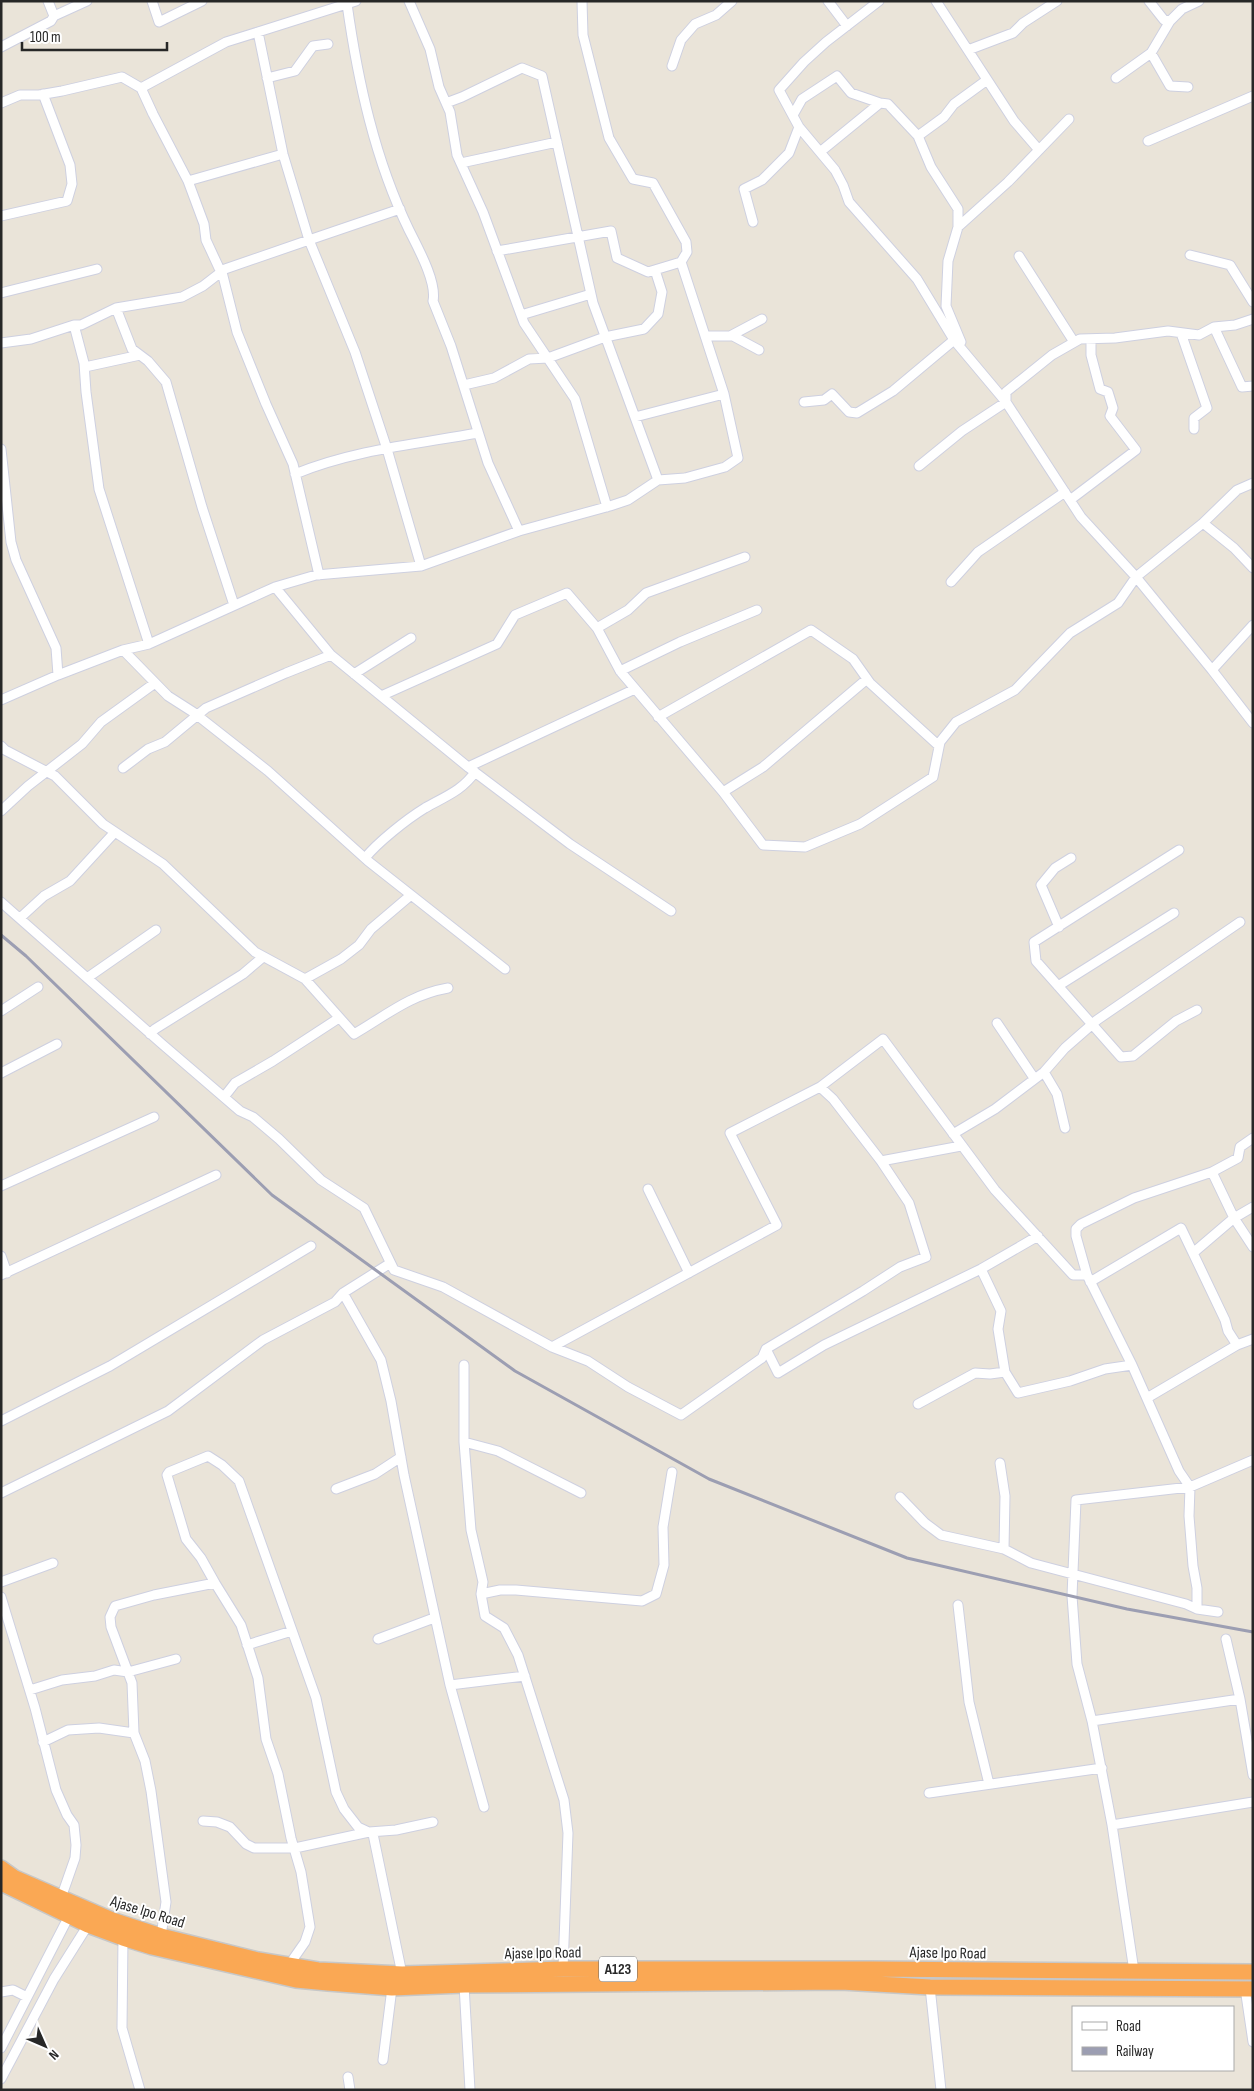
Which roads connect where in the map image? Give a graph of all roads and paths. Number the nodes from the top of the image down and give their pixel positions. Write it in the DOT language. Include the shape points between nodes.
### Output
graph roads {
  1 [pos="48,1"];
  2 [pos="87,1"];
  3 [pos="152,1"];
  4 [pos="202,1"];
  5 [pos="409,1"];
  6 [pos="582,1"];
  7 [pos="732,1"];
  8 [pos="828,1"];
  9 [pos="879,1"];
  10 [pos="936,1"];
  11 [pos="1057,1"];
  12 [pos="1149,1"];
  13 [pos="1199,1"];
  14 [pos="352,3"];
  15 [pos="54,16"];
  16 [pos="1170,20"];
  17 [pos="847,26"];
  18 [pos="258,32"];
  19 [pos="328,44"];
  20 [pos="1,47"];
  21 [pos="968,50"];
  22 [pos="1150,53"];
  23 [pos="672,66"];
  24 [pos="267,78"];
  25 [pos="1116,78"];
  26 [pos="987,80"];
  27 [pos="141,88"];
  28 [pos="1188,88"];
  29 [pos="43,94"];
  30 [pos="1253,96"];
  31 [pos="1,103"];
  32 [pos="446,103"];
  33 [pos="880,103"];
  34 [pos="793,115"];
  35 [pos="1069,119"];
  36 [pos="799,127"];
  37 [pos="918,136"];
  38 [pos="1148,141"];
  39 [pos="557,142"];
  40 [pos="1039,150"];
  41 [pos="820,152"];
  42 [pos="283,154"];
  43 [pos="461,163"];
  44 [pos="188,181"];
  45 [pos="400,209"];
  46 [pos="1,216"];
  47 [pos="753,222"];
  48 [pos="958,227"];
  49 [pos="579,236"];
  50 [pos="309,240"];
  51 [pos="497,251"];
  52 [pos="1190,254"];
  53 [pos="1019,256"];
  54 [pos="681,262"];
  55 [pos="97,269"];
  56 [pos="655,270"];
  57 [pos="222,272"];
  58 [pos="1,293"];
  59 [pos="591,294"];
  60 [pos="1253,302"];
  61 [pos="116,308"];
  62 [pos="521,315"];
  63 [pos="1253,318"];
  64 [pos="762,319"];
  65 [pos="74,325"];
  66 [pos="1214,327"];
  67 [pos="1181,333"];
  68 [pos="706,336"];
  69 [pos="730,336"];
  70 [pos="606,337"];
  71 [pos="1091,338"];
  72 [pos="954,340"];
  73 [pos="1074,342"];
  74 [pos="1,343"];
  75 [pos="758,350"];
  76 [pos="965,353"];
  77 [pos="140,355"];
  78 [pos="548,358"];
  79 [pos="85,367"];
  80 [pos="464,385"];
  81 [pos="1253,386"];
  82 [pos="724,394"];
  83 [pos="804,402"];
  84 [pos="1006,402"];
  85 [pos="635,417"];
  86 [pos="1194,429"];
  87 [pos="478,433"];
  88 [pos="1,448"];
  89 [pos="387,449"];
  90 [pos="919,466"];
  91 [pos="295,474"];
  92 [pos="658,480"];
  93 [pos="1253,483"];
  94 [pos="1065,492"];
  95 [pos="1070,500"];
  96 [pos="606,507"];
  97 [pos="4,513"];
  98 [pos="1203,523"];
  99 [pos="519,531"];
  100 [pos="745,557"];
  101 [pos="421,566"];
  102 [pos="1253,568"];
  103 [pos="319,574"];
  104 [pos="1136,577"];
  105 [pos="951,582"];
  106 [pos="275,587"];
  107 [pos="234,605"];
  108 [pos="757,610"];
  109 [pos="1253,625"];
  110 [pos="597,628"];
  111 [pos="411,638"];
  112 [pos="149,644"];
  113 [pos="123,650"];
  114 [pos="332,655"];
  115 [pos="1212,670"];
  116 [pos="620,671"];
  117 [pos="354,674"];
  118 [pos="58,675"];
  119 [pos="867,679"];
  120 [pos="155,683"];
  121 [pos="635,690"];
  122 [pos="381,696"];
  123 [pos="1,700"];
  124 [pos="198,716"];
  125 [pos="658,717"];
  126 [pos="1253,723"];
  127 [pos="1,746"];
  128 [pos="939,746"];
  129 [pos="123,768"];
  130 [pos="472,769"];
  131 [pos="47,772"];
  132 [pos="723,792"];
  133 [pos="1,811"];
  134 [pos="115,832"];
  135 [pos="1179,850"];
  136 [pos="365,858"];
  137 [pos="1071,858"];
  138 [pos="411,895"];
  139 [pos="1,902"];
  140 [pos="671,911"];
  141 [pos="1174,913"];
  142 [pos="20,918"];
  143 [pos="1240,922"];
  144 [pos="1059,926"];
  145 [pos="156,930"];
  146 [pos="263,957"];
  147 [pos="505,969"];
  148 [pos="88,978"];
  149 [pos="305,979"];
  150 [pos="1058,986"];
  151 [pos="38,988"];
  152 [pos="448,988"];
  153 [pos="1197,1010"];
  154 [pos="1,1011"];
  155 [pos="340,1018"];
  156 [pos="997,1023"];
  157 [pos="1092,1025"];
  158 [pos="150,1034"];
  159 [pos="57,1044"];
  160 [pos="1044,1072"];
  161 [pos="1,1073"];
  162 [pos="1034,1078"];
  163 [pos="820,1087"];
  164 [pos="224,1097"];
  165 [pos="154,1117"];
  166 [pos="1065,1128"];
  167 [pos="953,1134"];
  168 [pos="1253,1138"];
  169 [pos="961,1146"];
  170 [pos="881,1161"];
  171 [pos="1212,1172"];
  172 [pos="216,1175"];
  173 [pos="1,1186"];
  174 [pos="648,1188"];
  175 [pos="1253,1206"];
  176 [pos="1234,1218"];
  177 [pos="1038,1236"];
  178 [pos="311,1246"];
  179 [pos="1253,1247"];
  180 [pos="1193,1253"];
  181 [pos="1,1256"];
  182 [pos="389,1264"];
  183 [pos="981,1270"];
  184 [pos="688,1273"];
  185 [pos="4,1274"];
  186 [pos="1088,1279"];
  187 [pos="343,1294"];
  188 [pos="1253,1339"];
  189 [pos="1237,1345"];
  190 [pos="552,1347"];
  191 [pos="766,1349"];
  192 [pos="464,1365"];
  193 [pos="1132,1365"];
  194 [pos="1005,1372"];
  195 [pos="1147,1398"];
  196 [pos="918,1404"];
  197 [pos="1,1421"];
  198 [pos="464,1442"];
  199 [pos="401,1458"];
  200 [pos="1253,1460"];
  201 [pos="1000,1463"];
  202 [pos="672,1472"];
  203 [pos="1190,1487"];
  204 [pos="336,1488"];
  205 [pos="1,1493"];
  206 [pos="581,1493"];
  207 [pos="900,1498"];
  208 [pos="1004,1549"];
  209 [pos="53,1563"];
  210 [pos="1072,1574"];
  211 [pos="1,1582"];
  212 [pos="215,1584"];
  213 [pos="482,1594"];
  214 [pos="1,1597"];
  215 [pos="958,1605"];
  216 [pos="3,1608"];
  217 [pos="1198,1609"];
  218 [pos="1218,1612"];
  219 [pos="434,1618"];
  220 [pos="292,1631"];
  221 [pos="378,1638"];
  222 [pos="1226,1639"];
  223 [pos="248,1645"];
  224 [pos="176,1659"];
  225 [pos="128,1672"];
  226 [pos="525,1676"];
  227 [pos="450,1684"];
  228 [pos="30,1690"];
  229 [pos="1240,1699"];
  230 [pos="1092,1721"];
  231 [pos="134,1733"];
  232 [pos="43,1742"];
  233 [pos="1102,1768"];
  234 [pos="1253,1775"];
  235 [pos="989,1784"];
  236 [pos="929,1793"];
  237 [pos="1253,1802"];
  238 [pos="484,1807"];
  239 [pos="203,1821"];
  240 [pos="433,1822"];
  241 [pos="1112,1825"];
  242 [pos="369,1832"];
  243 [pos="295,1848"];
  244 [pos="1,1868"];
  245 [pos="1,1883"];
  246 [pos="61,1898"];
  247 [pos="69,1916"];
  248 [pos="88,1925"];
  249 [pos="161,1936"];
  250 [pos="123,1938"];
  251 [pos="289,1965"];
  252 [pos="563,1969"];
  253 [pos="1134,1971"];
  254 [pos="1253,1972"];
  255 [pos="402,1974"];
  256 [pos="464,1984"];
  257 [pos="930,1987"];
  258 [pos="392,1988"];
  259 [pos="1249,1989"];
  260 [pos="1,1992"];
  261 [pos="27,1997"];
  262 [pos="1253,2042"];
  263 [pos="1,2048"];
  264 [pos="383,2060"];
  265 [pos="348,2077"];
  266 [pos="1,2079"];
  267 [pos="140,2090"];
  268 [pos="350,2090"];
  269 [pos="470,2090"];
  270 [pos="941,2090"];
  1 -- 15 [label="street"];
  2 -- 15 [label="street"];
  3 -- 4 [label="street" via="159,22"];
  5 -- 32 [label="street" via="430,49"];
  6 -- 54 [label="street" via="583,35 609,138 633,179 653,183 686,242 687,252"];
  7 -- 23 [label="street" via="716,15 695,24 681,40"];
  8 -- 17 [label="street"];
  9 -- 17 [label="street"];
  10 -- 21 [label="street"];
  11 -- 21 [label="street" via="1023,23 1013,34"];
  12 -- 16 [label="street" via="1164,20"];
  13 -- 16 [label="street" via="1182,9"];
  14 -- 18 [label="street"];
  14 -- 45 [label="street" via="354,58 381,159"];
  15 -- 20 [label="street" via="51,21"];
  16 -- 22 [label="street"];
  17 -- 34 [label="street" via="804,62 779,90"];
  18 -- 24 [label="street"];
  18 -- 27 [label="street" via="226,42"];
  19 -- 24 [label="street" via="313,46 295,72"];
  21 -- 26 [label="street"];
  22 -- 25 [label="street"];
  22 -- 28 [label="street" via="1170,86"];
  24 -- 42 [label="street"];
  26 -- 37 [label="street"];
  26 -- 40 [label="street" via="1014,121"];
  27 -- 29 [label="street" via="122,77"];
  27 -- 44 [label="street"];
  29 -- 31 [label="street" via="20,95"];
  29 -- 46 [label="street" via="70,165 72,184 67,201"];
  30 -- 38 [label="street"];
  32 -- 39 [label="street" via="522,68 542,76"];
  32 -- 43 [label="street"];
  33 -- 34 [label="street" via="851,93 837,76 802,99"];
  33 -- 37 [label="street" via="888,104"];
  33 -- 41 [label="street"];
  34 -- 36 [label="street"];
  35 -- 40 [label="street"];
  36 -- 41 [label="street"];
  36 -- 47 [label="street" via="789,153 762,180 744,189"];
  37 -- 48 [label="street" via="931,167 958,209"];
  39 -- 43 [label="street"];
  39 -- 49 [label="street"];
  40 -- 48 [label="street"];
  41 -- 72 [label="street" via="835,170 849,202 917,279"];
  42 -- 44 [label="street"];
  42 -- 50 [label="street"];
  43 -- 51 [label="street"];
  44 -- 57 [label="street" via="204,224 206,240"];
  45 -- 50 [label="street"];
  45 -- 80 [label="street" via="422,256 435,294 434,301"];
  48 -- 76 [label="street" via="948,261 946,306"];
  49 -- 51 [label="street"];
  49 -- 56 [label="street" via="611,231 618,258 648,272"];
  49 -- 59 [label="street"];
  50 -- 57 [label="street"];
  50 -- 89 [label="street" via="355,352"];
  51 -- 62 [label="street"];
  52 -- 60 [label="street" via="1230,265"];
  53 -- 73 [label="street"];
  54 -- 56 [label="street"];
  54 -- 68 [label="street"];
  55 -- 58 [label="street"];
  56 -- 70 [label="street" via="662,292 658,314 644,329"];
  57 -- 61 [label="street" via="182,297"];
  57 -- 91 [label="street" via="238,332"];
  59 -- 62 [label="street"];
  59 -- 70 [label="street"];
  61 -- 65 [label="street" via="81,325"];
  61 -- 77 [label="street" via="132,349"];
  62 -- 78 [label="street"];
  63 -- 66 [label="street" via="1235,325"];
  64 -- 69 [label="street"];
  65 -- 74 [label="street" via="31,339"];
  65 -- 79 [label="street"];
  66 -- 67 [label="street" via="1199,334"];
  66 -- 81 [label="street" via="1242,387"];
  67 -- 71 [label="street" via="1168,331"];
  67 -- 86 [label="street" via="1207,408 1194,418"];
  68 -- 69 [label="street"];
  68 -- 82 [label="street"];
  69 -- 75 [label="street"];
  70 -- 78 [label="street"];
  70 -- 85 [label="street"];
  71 -- 73 [label="street"];
  71 -- 95 [label="street" via="1091,355 1100,389 1108,392 1113,408 1110,416 1136,450"];
  72 -- 76 [label="street"];
  72 -- 83 [label="street" via="893,391 857,413 849,412 832,394 824,400"];
  73 -- 84 [label="street" via="1052,354 1006,392"];
  76 -- 84 [label="street"];
  77 -- 79 [label="street"];
  77 -- 107 [label="street" via="166,382"];
  78 -- 80 [label="street" via="530,359 494,378"];
  78 -- 96 [label="street" via="575,399"];
  79 -- 112 [label="street" via="99,489"];
  80 -- 87 [label="street"];
  82 -- 85 [label="street"];
  82 -- 92 [label="street" via="738,458 725,467 685,478"];
  84 -- 90 [label="street" via="962,431"];
  84 -- 94 [label="street"];
  85 -- 92 [label="street"];
  87 -- 89 [label="street"];
  87 -- 99 [label="street"];
  88 -- 97 [label="street"];
  89 -- 91 [label="street" via="318,465"];
  89 -- 101 [label="street"];
  91 -- 103 [label="street"];
  92 -- 96 [label="street" via="628,500"];
  93 -- 98 [label="street" via="1237,490"];
  94 -- 95 [label="street"];
  94 -- 105 [label="street" via="978,552"];
  95 -- 104 [label="street" via="1081,517"];
  96 -- 99 [label="street"];
  97 -- 118 [label="street" via="16,560 56,648"];
  98 -- 102 [label="street"];
  98 -- 104 [label="street"];
  99 -- 101 [label="street"];
  100 -- 110 [label="street" via="646,593 628,610"];
  101 -- 103 [label="street"];
  103 -- 106 [label="street"];
  104 -- 115 [label="street"];
  104 -- 128 [label="street" via="1118,603 1070,633 1015,690 956,722"];
  106 -- 107 [label="street"];
  106 -- 114 [label="street"];
  107 -- 112 [label="street"];
  108 -- 116 [label="street"];
  109 -- 115 [label="street"];
  110 -- 116 [label="street"];
  110 -- 122 [label="street" via="567,592 515,615 497,644"];
  111 -- 117 [label="street"];
  112 -- 113 [label="street"];
  113 -- 118 [label="street"];
  113 -- 120 [label="street"];
  114 -- 117 [label="street"];
  114 -- 124 [label="street" via="206,708"];
  115 -- 126 [label="street"];
  116 -- 121 [label="street"];
  117 -- 122 [label="street"];
  118 -- 123 [label="street"];
  119 -- 125 [label="street" via="853,659 811,630"];
  119 -- 128 [label="street"];
  119 -- 132 [label="street" via="763,766"];
  120 -- 124 [label="street"];
  120 -- 131 [label="street" via="101,722 82,744"];
  121 -- 125 [label="street"];
  121 -- 130 [label="street"];
  122 -- 130 [label="street"];
  124 -- 129 [label="street" via="166,742"];
  124 -- 136 [label="street" via="268,771"];
  125 -- 132 [label="street"];
  127 -- 131 [label="street"];
  128 -- 132 [label="street" via="933,777 860,824 805,848 764,845"];
  130 -- 136 [label="street" via="468,782 454,794 424,809 373,848"];
  130 -- 140 [label="street" via="570,844"];
  131 -- 133 [label="street"];
  131 -- 134 [label="street"];
  134 -- 142 [label="street" via="70,881 44,896"];
  134 -- 146 [label="street" via="163,864"];
  135 -- 144 [label="street"];
  136 -- 138 [label="street"];
  137 -- 144 [label="street" via="1055,868 1041,886"];
  138 -- 147 [label="street"];
  138 -- 149 [label="street" via="371,929 359,945"];
  139 -- 142 [label="street"];
  141 -- 150 [label="street"];
  142 -- 148 [label="street"];
  143 -- 157 [label="street"];
  144 -- 150 [label="street" via="1034,942 1036,961"];
  145 -- 148 [label="street"];
  146 -- 149 [label="street"];
  146 -- 158 [label="street" via="243,974"];
  148 -- 158 [label="street"];
  149 -- 155 [label="street"];
  150 -- 157 [label="street"];
  151 -- 154 [label="street"];
  152 -- 155 [label="street" via="423,994 397,1006 354,1034"];
  153 -- 157 [label="street" via="1176,1021 1133,1056 1121,1057"];
  155 -- 164 [label="street" via="235,1083"];
  156 -- 162 [label="street"];
  157 -- 160 [label="street"];
  158 -- 164 [label="street"];
  159 -- 161 [label="street"];
  160 -- 162 [label="street"];
  160 -- 166 [label="street" via="1057,1094"];
  162 -- 167 [label="street" via="995,1109"];
  163 -- 167 [label="street" via="884,1039"];
  163 -- 170 [label="street"];
  163 -- 184 [label="street" via="730,1133 776,1225"];
  164 -- 182 [label="street" via="279,1139 321,1180 364,1208"];
  165 -- 173 [label="street"];
  167 -- 169 [label="street"];
  168 -- 171 [label="street" via="1240,1147 1238,1158"];
  169 -- 170 [label="street"];
  169 -- 177 [label="street" via="995,1190"];
  170 -- 191 [label="street" via="909,1203 926,1257 900,1267"];
  171 -- 176 [label="street"];
  171 -- 186 [label="street" via="1134,1198 1081,1224 1076,1229 1076,1236"];
  172 -- 185 [label="street"];
  174 -- 184 [label="street"];
  175 -- 176 [label="street"];
  176 -- 179 [label="street"];
  176 -- 180 [label="street"];
  177 -- 183 [label="street"];
  177 -- 186 [label="street" via="1073,1274"];
  178 -- 197 [label="street" via="110,1366"];
  180 -- 186 [label="street" via="1181,1228"];
  180 -- 189 [label="street"];
  181 -- 185 [label="street"];
  182 -- 187 [label="street"];
  182 -- 190 [label="street" via="394,1270 442,1286"];
  183 -- 191 [label="street" via="824,1345 778,1372"];
  183 -- 194 [label="street" via="1001,1310 998,1329"];
  184 -- 190 [label="street"];
  186 -- 193 [label="street"];
  187 -- 199 [label="street" via="381,1360"];
  187 -- 205 [label="street" via="335,1302 263,1340 168,1411"];
  188 -- 189 [label="street"];
  189 -- 195 [label="street"];
  190 -- 191 [label="street" via="588,1361 628,1388 681,1415 762,1358"];
  192 -- 198 [label="street"];
  193 -- 194 [label="street" via="1105,1369 1018,1393"];
  193 -- 195 [label="street"];
  194 -- 196 [label="street" via="975,1373"];
  195 -- 203 [label="street" via="1179,1471"];
  198 -- 206 [label="street" via="498,1452"];
  198 -- 213 [label="street" via="471,1530 483,1582"];
  199 -- 204 [label="street" via="375,1474"];
  199 -- 219 [label="street"];
  200 -- 203 [label="street"];
  201 -- 208 [label="street" via="1005,1496"];
  202 -- 213 [label="street" via="663,1527 664,1565 656,1594 642,1601 516,1590"];
  203 -- 210 [label="street" via="1076,1500"];
  203 -- 217 [label="street" via="1188,1503"];
  207 -- 208 [label="street" via="941,1535"];
  208 -- 210 [label="street" via="1032,1563"];
  209 -- 211 [label="street"];
  210 -- 217 [label="street"];
  210 -- 230 [label="street" via="1077,1664"];
  212 -- 220 [label="street" via="202,1558 186,1539 167,1475 208,1456 239,1481"];
  212 -- 223 [label="street" via="241,1624"];
  212 -- 225 [label="street" via="115,1606 110,1617 111,1627"];
  213 -- 226 [label="street" via="485,1616 504,1628"];
  214 -- 216 [label="street"];
  215 -- 235 [label="street" via="969,1702"];
  216 -- 228 [label="street"];
  217 -- 218 [label="street"];
  219 -- 221 [label="street"];
  219 -- 227 [label="street"];
  220 -- 223 [label="street"];
  220 -- 242 [label="street" via="316,1698 336,1792 358,1827"];
  222 -- 229 [label="street"];
  223 -- 243 [label="street" via="258,1678 266,1739 278,1774"];
  224 -- 225 [label="street"];
  225 -- 228 [label="street" via="114,1670"];
  225 -- 231 [label="street" via="132,1683"];
  226 -- 227 [label="street"];
  226 -- 252 [label="street" via="564,1800 568,1833"];
  227 -- 238 [label="street"];
  228 -- 232 [label="street"];
  229 -- 230 [label="street"];
  229 -- 234 [label="street"];
  230 -- 233 [label="street"];
  231 -- 232 [label="street" via="99,1728 68,1730"];
  231 -- 249 [label="street" via="146,1769 166,1902"];
  232 -- 246 [label="street" via="62,1805 74,1825 75,1858"];
  233 -- 235 [label="street"];
  233 -- 241 [label="street"];
  235 -- 236 [label="street"];
  237 -- 241 [label="street"];
  239 -- 243 [label="street" via="230,1827 254,1848"];
  240 -- 242 [label="street"];
  241 -- 253 [label="street"];
  242 -- 243 [label="street"];
  242 -- 255 [label="street" via="373,1834"];
  243 -- 251 [label="street" via="310,1927 305,1942"];
  244 -- 246 [label="highway, Ajase Ipo Road / A123"];
  245 -- 247 [label="highway, Ajase Ipo Road / A123"];
  246 -- 249 [label="highway, Ajase Ipo Road / A123"];
  247 -- 248 [label="highway, Ajase Ipo Road / A123"];
  247 -- 261 [label="street"];
  248 -- 250 [label="highway, Ajase Ipo Road / A123"];
  248 -- 266 [label="street" via="54,1979"];
  249 -- 251 [label="highway, Ajase Ipo Road / A123"];
  250 -- 258 [label="highway, Ajase Ipo Road / A123" via="296,1980"];
  250 -- 267 [label="street" via="122,2028"];
  251 -- 255 [label="highway, Ajase Ipo Road / A123" via="318,1970"];
  252 -- 253 [label="highway, Ajase Ipo Road / A123"];
  252 -- 255 [label="highway, Ajase Ipo Road / A123"];
  253 -- 254 [label="highway, Ajase Ipo Road / A123"];
  256 -- 257 [label="highway, Ajase Ipo Road / A123" via="842,1982"];
  256 -- 258 [label="highway, Ajase Ipo Road / A123"];
  256 -- 269 [label="street"];
  257 -- 259 [label="highway, Ajase Ipo Road / A123"];
  257 -- 270 [label="street"];
  258 -- 264 [label="street"];
  259 -- 262 [label="street"];
  260 -- 261 [label="street" via="13,1990"];
  261 -- 263 [label="street"];
  265 -- 268 [label="street"];
}
